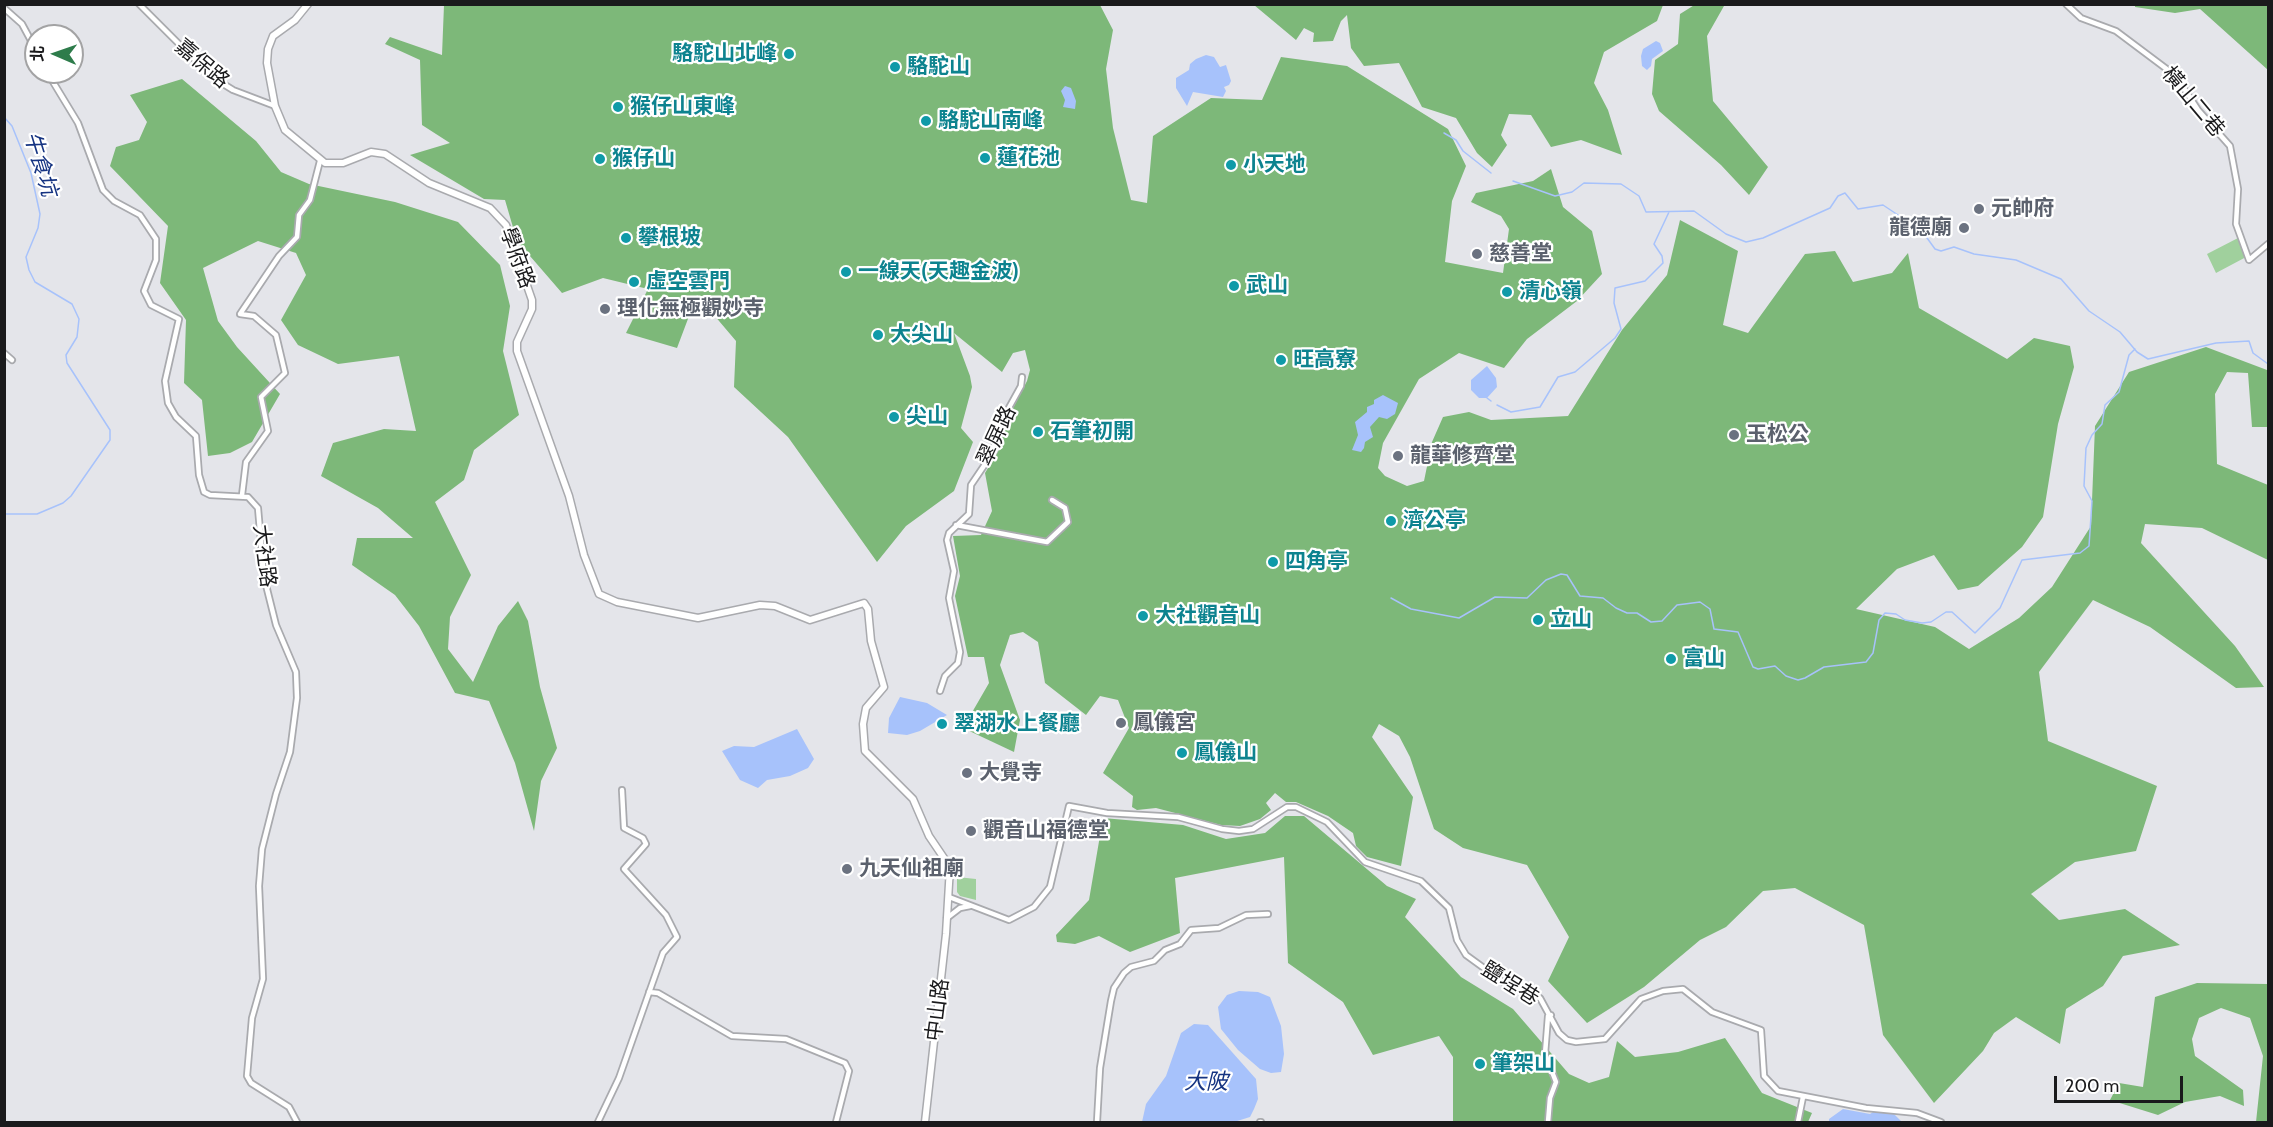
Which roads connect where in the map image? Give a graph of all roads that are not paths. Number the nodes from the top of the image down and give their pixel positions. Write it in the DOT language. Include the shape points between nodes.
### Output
graph roads {
  1 [pos="139,4"];
  2 [pos="308,4"];
  3 [pos="2066,4"];
  4 [pos="4,8"];
  5 [pos="24,28"];
  6 [pos="54,84"];
  7 [pos="275,106"];
  8 [pos="321,161"];
  9 [pos="2268,244"];
  10 [pos="4,353"];
  11 [pos="12,360"];
  12 [pos="1022,378"];
  13 [pos="242,495"];
  14 [pos="1052,500"];
  15 [pos="956,525"];
  16 [pos="940,691"];
  17 [pos="622,790"];
  18 [pos="949,897"];
  19 [pos="973,906"];
  20 [pos="1268,914"];
  21 [pos="947,918"];
  22 [pos="649,992"];
  23 [pos="1552,1015"];
  24 [pos="1803,1097"];
  25 [pos="297,1122"];
  26 [pos="598,1122"];
  27 [pos="836,1122"];
  28 [pos="925,1122"];
  29 [pos="1097,1122"];
  30 [pos="1548,1122"];
  31 [pos="1798,1122"];
  32 [pos="1941,1122"];
  1 -- 7 [label="street, 嘉保路" via="212,77 233,90"];
  2 -- 7 [label="main road" via="270,41 267,63"];
  3 -- 9 [label="street, 橫山二巷" via="2081,18 2116,30 2176,76 2198,110 2230,146 2238,189 2236,224 2249,260"];
  4 -- 5 [label="street"];
  6 -- 13 [label="street" via="78,123 103,190 140,215 156,239 156,260 144,291 151,305 179,319 165,381 168,403 196,436 202,486 210,495"];
  7 -- 8 [label="main road" via="285,130"];
  8 -- 13 [label="street" via="310,200 299,215 297,237 279,256 240,314 254,316 276,335 285,374 261,397 268,431 246,462"];
  8 -- 18 [label="main road, 學府路" via="338,164 381,152 429,183 490,208 503,220 532,300 517,351 599,594 609,600 698,618 769,605 810,620 864,603 884,687 866,708 865,751 916,803 929,836 950,864"];
  10 -- 11 [label="street"];
  12 -- 15 [label="street, 翠屏路" via="995,433 994,451 971,485 969,514"];
  13 -- 25 [label="street, 大社路" via="248,496 258,508 264,577 276,625 296,672 297,698 290,752 262,849 259,886 263,979 252,1018 246,1076 289,1107"];
  14 -- 15 [label="street" via="1065,508 1068,522 1047,542"];
  15 -- 16 [label="street, 翠屏路" via="947,540 954,563 949,598 960,652 958,663 945,676"];
  17 -- 22 [label="street" via="624,828 643,838 646,844 624,868 666,915 677,937 665,948"];
  18 -- 19 [label="street"];
  18 -- 21 [label="main road, 中山路"];
  19 -- 21 [label="street" via="960,908"];
  19 -- 23 [label="street, 鹽埕巷" via="1009,920 1034,907 1050,887 1069,806 1107,813 1178,817 1239,831 1253,830 1287,807 1296,807 1327,822 1365,862 1421,881 1449,908 1457,940 1466,955 1510,987 1538,996"];
  20 -- 29 [label="street" via="1243,916 1219,928 1191,930 1180,944 1165,950 1154,961 1124,973 1114,988 1107,1024"];
  21 -- 28 [label="main road, 中山路"];
  22 -- 26 [label="street" via="619,1078"];
  22 -- 27 [label="street" via="658,993 732,1036 786,1039 845,1063 849,1071"];
  23 -- 24 [label="street, 鹽埕巷" via="1567,1041 1602,1040 1609,1037 1641,999 1663,991 1687,990 1712,1012 1761,1030 1762,1070 1767,1082 1778,1091"];
  23 -- 30 [label="street" via="1548,1016 1545,1054 1556,1082"];
  24 -- 31 [label="street"];
  24 -- 32 [label="street, 鹽埕巷" via="1917,1113"];
}
